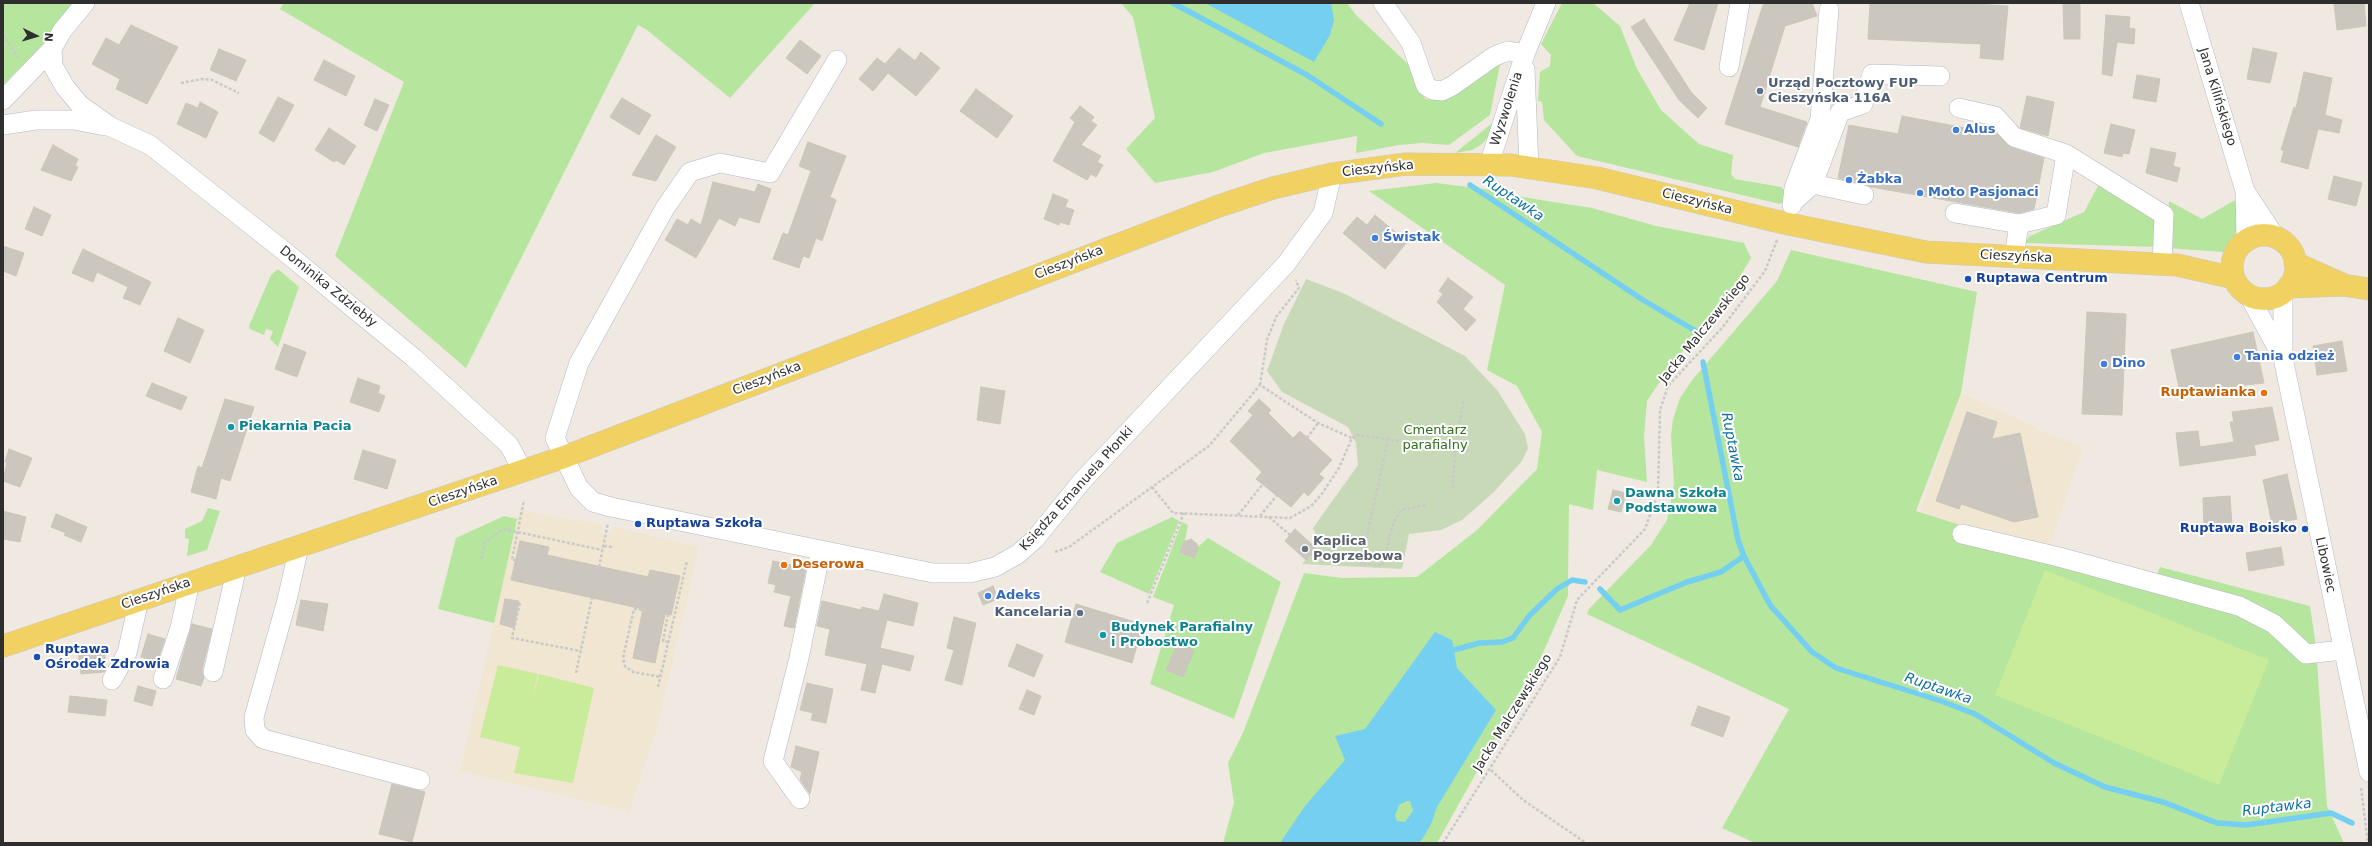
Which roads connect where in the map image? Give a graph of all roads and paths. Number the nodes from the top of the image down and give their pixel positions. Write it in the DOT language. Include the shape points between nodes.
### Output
graph roads {
  1 [pos="84,3"];
  2 [pos="1383,3"];
  3 [pos="1546,3"];
  4 [pos="1740,3"];
  5 [pos="2190,3"];
  6 [pos="1829,10"];
  7 [pos="3,36"];
  8 [pos="52,49"];
  9 [pos="1525,54"];
  10 [pos="837,60"];
  11 [pos="1729,67"];
  12 [pos="30,72"];
  13 [pos="1940,76"];
  14 [pos="182,82"];
  15 [pos="239,93"];
  16 [pos="3,100"];
  17 [pos="1959,108"];
  18 [pos="3,125"];
  19 [pos="110,127"];
  20 [pos="2066,154"];
  21 [pos="1491,165"];
  22 [pos="1529,167"];
  23 [pos="1332,174"];
  24 [pos="1813,184"];
  25 [pos="2245,191"];
  26 [pos="1864,195"];
  27 [pos="1793,202"];
  28 [pos="1956,213"];
  29 [pos="1784,223"];
  30 [pos="2019,224"];
  31 [pos="2275,237"];
  32 [pos="2241,245"];
  33 [pos="2014,257"];
  34 [pos="2295,263"];
  35 [pos="1286,264"];
  36 [pos="2170,265"];
  37 [pos="2234,278"];
  38 [pos="2343,285"];
  39 [pos="2286,289"];
  40 [pos="2369,289"];
  41 [pos="2248,294"];
  42 [pos="2283,358"];
  43 [pos="1260,385"];
  44 [pos="1464,399"];
  45 [pos="1318,423"];
  46 [pos="1307,438"];
  47 [pos="1352,438"];
  48 [pos="1388,439"];
  49 [pos="1455,449"];
  50 [pos="1471,451"];
  51 [pos="564,457"];
  52 [pos="523,471"];
  53 [pos="1263,484"];
  54 [pos="1152,487"];
  55 [pos="1453,488"];
  56 [pos="1277,495"];
  57 [pos="524,500"];
  58 [pos="1426,505"];
  59 [pos="1184,513"];
  60 [pos="1238,515"];
  61 [pos="1260,516"];
  62 [pos="1268,517"];
  63 [pos="608,526"];
  64 [pos="518,533"];
  65 [pos="1962,534"];
  66 [pos="1290,535"];
  67 [pos="603,546"];
  68 [pos="299,547"];
  69 [pos="613,547"];
  70 [pos="602,550"];
  71 [pos="821,550"];
  72 [pos="1055,552"];
  73 [pos="481,559"];
  74 [pos="516,560"];
  75 [pos="687,561"];
  76 [pos="237,567"];
  77 [pos="599,567"];
  78 [pos="190,582"];
  79 [pos="592,598"];
  80 [pos="138,600"];
  81 [pos="520,603"];
  82 [pos="1148,603"];
  83 [pos="642,610"];
  84 [pos="668,614"];
  85 [pos="668,642"];
  86 [pos="3,646"];
  87 [pos="2343,650"];
  88 [pos="581,651"];
  89 [pos="212,672"];
  90 [pos="576,673"];
  91 [pos="661,677"];
  92 [pos="163,679"];
  93 [pos="112,680"];
  94 [pos="658,687"];
  95 [pos="1491,770"];
  96 [pos="2369,772"];
  97 [pos="420,780"];
  98 [pos="800,799"];
  99 [pos="1443,843"];
  100 [pos="1586,843"];
  1 -- 8 [label="street" via="62,30"];
  2 -- 9 [label="street" via="1412,43 1426,86 1433,90 1442,91 1452,86 1502,53 1509,51"];
  3 -- 9 [label="street, Wyzwolenia"];
  4 -- 11 [label="street"];
  5 -- 25 [label="street, Jana Kilińskiego"];
  6 -- 27 [label="street" via="1820,119 1794,188"];
  7 -- 12 [label="path"];
  8 -- 12 [label="street"];
  8 -- 19 [label="street, Dominika Zdziebły" via="53,66 65,87 80,105"];
  9 -- 21 [label="street, Wyzwolenia"];
  9 -- 22 [label="street, Wyzwolenia"];
  10 -- 51 [label="street, Księdza Emanuela Płonki" via="770,172 720,163 690,172 669,202 579,363 555,438"];
  12 -- 16 [label="street"];
  13 -- 24 [label="street" via="1872,74 1863,104 1840,112"];
  14 -- 15 [label="path" via="212,80"];
  17 -- 20 [label="street" via="1996,116 2014,137"];
  18 -- 19 [label="street, Dominika Zdziebły" via="36,120 74,120"];
  19 -- 52 [label="street, Dominika Zdziebły" via="150,145 414,358 509,445"];
  20 -- 30 [label="street" via="2056,215"];
  20 -- 36 [label="street" via="2164,215"];
  21 -- 22 [label="main road, Cieszyńska"];
  21 -- 23 [label="main road, Cieszyńska" via="1406,164"];
  22 -- 29 [label="main road, Cieszyńska" via="1597,178"];
  23 -- 35 [label="street, Księdza Emanuela Płonki" via="1323,213"];
  23 -- 51 [label="main road, Cieszyńska" via="1273,188 1219,206"];
  24 -- 26 [label="street"];
  24 -- 27 [label="street"];
  25 -- 31 [label="street, Jana Kilińskiego"];
  25 -- 32 [label="street, Jana Kilińskiego"];
  27 -- 29 [label="street"];
  28 -- 30 [label="street"];
  29 -- 33 [label="main road, Cieszyńska" via="1926,252"];
  29 -- 95 [label="path, Jacka Malczewskiego" via="1765,271 1722,328 1668,386 1660,410 1658,493 1645,529 1577,600 1560,657"];
  30 -- 33 [label="street"];
  31 -- 32 [label="main road" via="2260,235"];
  31 -- 34 [label="main road" via="2289,247"];
  32 -- 36 [label="main road, Cieszyńska" via="2225,256"];
  32 -- 37 [label="main road" via="2232,261"];
  33 -- 36 [label="main road, Cieszyńska"];
  34 -- 38 [label="main road"];
  34 -- 39 [label="main road" via="2293,280"];
  35 -- 43 [label="path" via="1294,274 1299,288 1276,317 1269,334"];
  35 -- 71 [label="street, Księdza Emanuela Płonki" via="1082,481 1035,539 1018,554 995,566 970,572 933,573"];
  36 -- 37 [label="main road, Cieszyńska"];
  37 -- 41 [label="main road" via="2239,287"];
  38 -- 39 [label="main road"];
  38 -- 40 [label="main road"];
  39 -- 41 [label="main road" via="2270,298 2255,298"];
  39 -- 42 [label="street, Libowiec"];
  41 -- 42 [label="street, Libowiec"];
  42 -- 87 [label="street, Libowiec"];
  43 -- 45 [label="path"];
  43 -- 54 [label="path" via="1209,446"];
  44 -- 49 [label="path"];
  45 -- 46 [label="path"];
  45 -- 47 [label="path"];
  47 -- 48 [label="path" via="1358,435"];
  47 -- 62 [label="path" via="1339,468 1311,506 1290,518"];
  48 -- 49 [label="path"];
  48 -- 58 [label="path" via="1361,564 1384,565 1393,523 1401,510"];
  49 -- 50 [label="path"];
  49 -- 55 [label="path"];
  51 -- 52 [label="main road, Cieszyńska"];
  51 -- 71 [label="street, Księdza Emanuela Płonki" via="579,488 593,502"];
  52 -- 68 [label="main road, Cieszyńska"];
  53 -- 60 [label="path"];
  54 -- 59 [label="path" via="1173,513"];
  54 -- 72 [label="path" via="1069,547"];
  56 -- 61 [label="path"];
  57 -- 64 [label="path"];
  59 -- 60 [label="path"];
  59 -- 82 [label="path"];
  60 -- 61 [label="path"];
  61 -- 62 [label="path"];
  62 -- 66 [label="path"];
  63 -- 67 [label="path"];
  64 -- 70 [label="path"];
  64 -- 73 [label="path" via="503,529 486,542"];
  64 -- 74 [label="path" via="512,560"];
  65 -- 87 [label="street" via="2059,557 2239,606 2274,624 2306,654"];
  67 -- 69 [label="path"];
  67 -- 70 [label="path"];
  68 -- 76 [label="main road, Cieszyńska"];
  68 -- 97 [label="street" via="254,717 255,730 264,739"];
  70 -- 77 [label="path"];
  71 -- 98 [label="street" via="799,658 773,761"];
  75 -- 85 [label="path"];
  76 -- 78 [label="main road, Cieszyńska"];
  76 -- 89 [label="street"];
  78 -- 80 [label="main road, Cieszyńska"];
  78 -- 92 [label="street" via="180,628"];
  79 -- 88 [label="path"];
  80 -- 86 [label="main road, Cieszyńska"];
  80 -- 93 [label="street" via="126,653"];
  81 -- 88 [label="path" via="512,638"];
  83 -- 91 [label="path" via="634,609 623,658 625,666 633,672"];
  84 -- 85 [label="path" via="663,641"];
  85 -- 91 [label="path"];
  87 -- 96 [label="street, Libowiec"];
  88 -- 90 [label="path"];
  91 -- 94 [label="path"];
  95 -- 99 [label="path, Jacka Malczewskiego"];
  95 -- 100 [label="path" via="1523,800"];
}
